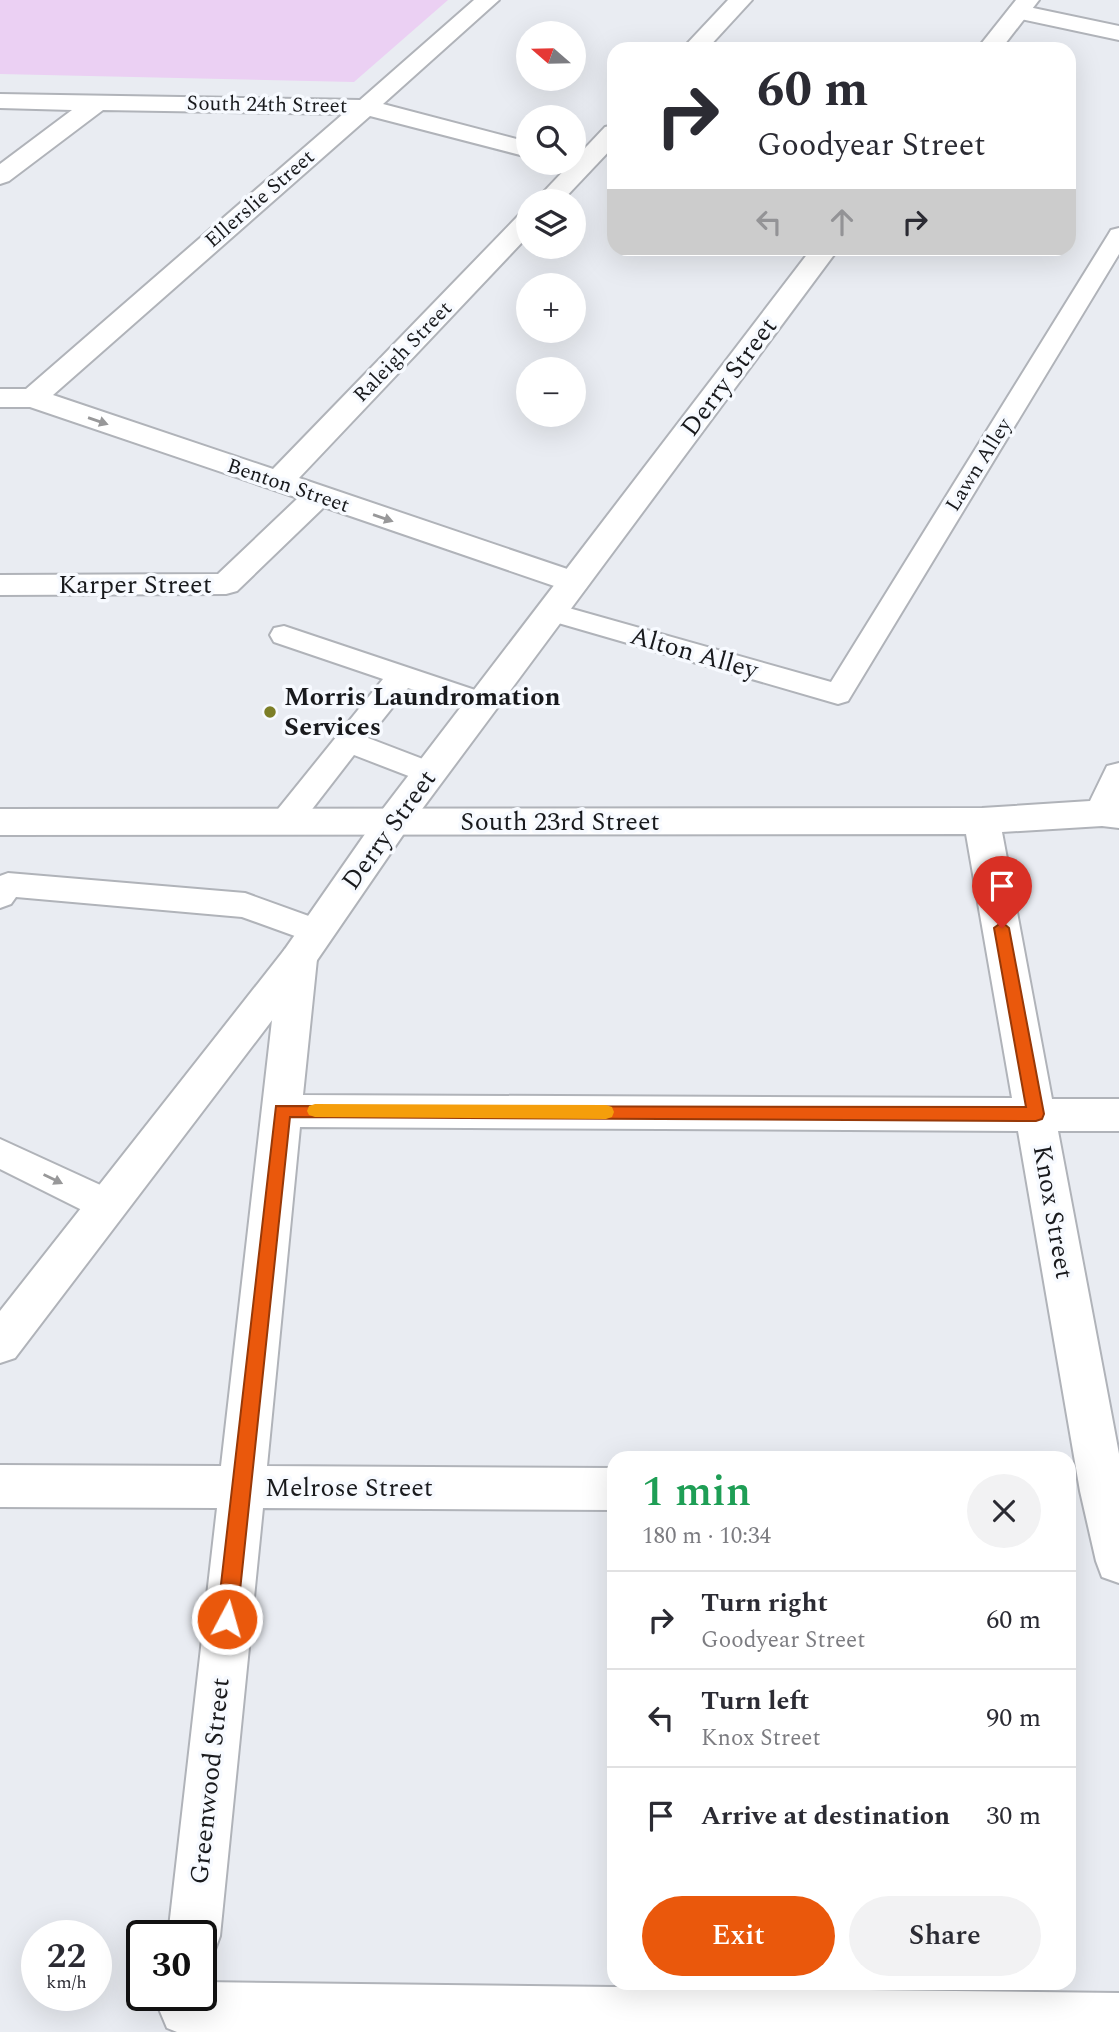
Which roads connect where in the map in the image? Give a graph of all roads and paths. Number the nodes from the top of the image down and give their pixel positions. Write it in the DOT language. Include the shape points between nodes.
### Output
graph roads {
  1 [pos="488,0"];
  2 [pos="741,0"];
  3 [pos="1023,6"];
  4 [pos="1119,33"];
  5 [pos="701,42"];
  6 [pos="995,42"];
  7 [pos="0,101"];
  8 [pos="99,101"];
  9 [pos="365,107"];
  10 [pos="607,138"];
  11 [pos="516,147"];
  12 [pos="586,157"];
  13 [pos="586,165"];
  14 [pos="607,170"];
  15 [pos="569,175"];
  16 [pos="0,176"];
  17 [pos="558,189"];
  18 [pos="516,234"];
  19 [pos="1119,235"];
  20 [pos="820,256"];
  21 [pos="1110,267"];
  22 [pos="0,398"];
  23 [pos="33,398"];
  24 [pos="278,482"];
  25 [pos="318,496"];
  26 [pos="574,582"];
  27 [pos="0,585"];
  28 [pos="551,612"];
  29 [pos="284,635"];
  30 [pos="402,675"];
  31 [pos="838,694"];
  32 [pos="483,703"];
  33 [pos="349,742"];
  34 [pos="430,773"];
  35 [pos="1119,775"];
  36 [pos="1110,814"];
  37 [pos="982,821"];
  38 [pos="0,822"];
  39 [pos="285,822"];
  40 [pos="392,822"];
  41 [pos="4,891"];
  42 [pos="307,946"];
  43 [pos="282,1111"];
  44 [pos="1036,1114"];
  45 [pos="1119,1115"];
  46 [pos="0,1153"];
  47 [pos="107,1206"];
  48 [pos="7,1322"];
  49 [pos="0,1486"];
  50 [pos="241,1487"];
  51 [pos="607,1489"];
  52 [pos="1097,1491"];
  53 [pos="1119,1561"];
  54 [pos="196,1920"];
  55 [pos="185,2012"];
  56 [pos="1119,2020"];
  1 -- 9 [label="street, Ellerslie Street"];
  2 -- 5 [label="street"];
  3 -- 4 [label="street"];
  3 -- 6 [label="street"];
  7 -- 8 [label="street, South 24th Street"];
  8 -- 9 [label="street, South 24th Street"];
  8 -- 16 [label="street"];
  9 -- 11 [label="street, South 24th Street"];
  9 -- 23 [label="street, Ellerslie Street"];
  10 -- 12 [label="street"];
  13 -- 14 [label="street"];
  15 -- 17 [label="street"];
  18 -- 24 [label="street, Raleigh Street"];
  19 -- 21 [label="lane, Lawn Alley"];
  20 -- 26 [label="street, Derry Street"];
  21 -- 31 [label="lane, Lawn Alley"];
  22 -- 23 [label="street, Benton Street"];
  23 -- 24 [label="street, Benton Street, one-way"];
  24 -- 25 [label="street, Benton Street"];
  25 -- 26 [label="street, Benton Street, one-way"];
  25 -- 27 [label="street, Karper Street" via="226,584"];
  26 -- 28 [label="street, Derry Street"];
  28 -- 31 [label="lane, Alton Alley"];
  28 -- 32 [label="street, Derry Street"];
  29 -- 30 [label="lane"];
  30 -- 32 [label="lane"];
  30 -- 33 [label="lane"];
  32 -- 34 [label="street, Derry Street"];
  33 -- 34 [label="lane"];
  33 -- 39 [label="lane"];
  34 -- 40 [label="street, Derry Street"];
  35 -- 36 [label="street"];
  36 -- 37 [label="street, South 23rd Street"];
  37 -- 40 [label="street, South 23rd Street"];
  37 -- 44 [label="street, Knox Street"];
  38 -- 39 [label="street, South 23rd Street"];
  39 -- 40 [label="street, South 23rd Street"];
  40 -- 42 [label="street, Derry Street"];
  41 -- 42 [label="lane" via="245,905"];
  42 -- 43 [label="street, Greenwood Street"];
  42 -- 47 [label="street, Derry Street"];
  43 -- 44 [label="street"];
  43 -- 50 [label="street, Greenwood Street"];
  44 -- 45 [label="street"];
  44 -- 52 [label="street, Knox Street"];
  46 -- 47 [label="lane, one-way"];
  47 -- 48 [label="street, Derry Street"];
  49 -- 50 [label="street, Melrose Street"];
  50 -- 51 [label="street, Melrose Street"];
  50 -- 54 [label="street, Greenwood Street"];
  52 -- 53 [label="street, Knox Street"];
  55 -- 56 [label="street"];
}
